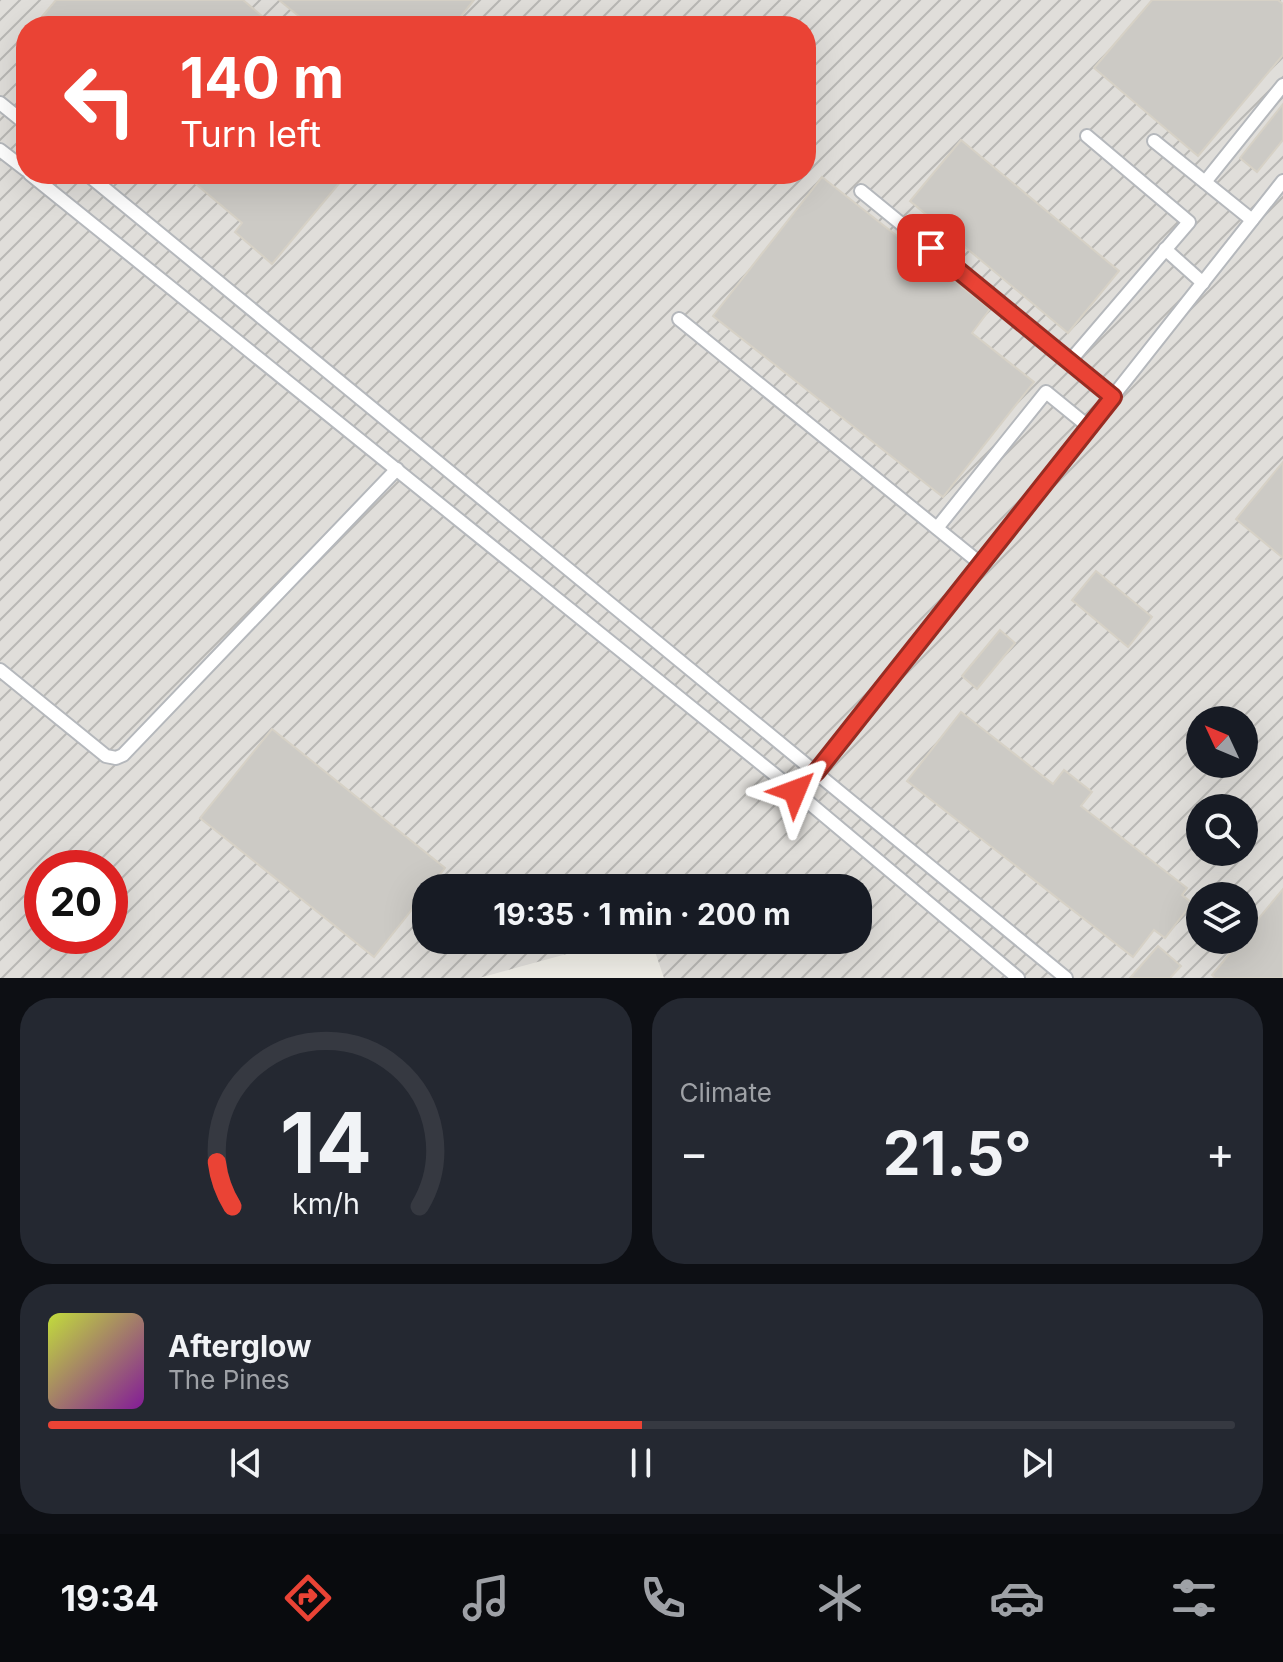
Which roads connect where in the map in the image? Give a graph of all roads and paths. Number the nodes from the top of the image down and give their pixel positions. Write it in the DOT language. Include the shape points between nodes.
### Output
graph roads {
  1 [pos="1283,85"];
  2 [pos="0,103"];
  3 [pos="16,116"];
  4 [pos="1087,136"];
  5 [pos="1154,141"];
  6 [pos="0,150"];
  7 [pos="16,163"];
  8 [pos="1283,181"];
  9 [pos="1205,182"];
  10 [pos="43,184"];
  11 [pos="99,184"];
  12 [pos="861,191"];
  13 [pos="1252,220"];
  14 [pos="1165,249"];
  15 [pos="1203,283"];
  16 [pos="679,319"];
  17 [pos="1070,361"];
  18 [pos="1113,397"];
  19 [pos="1089,427"];
  20 [pos="397,469"];
  21 [pos="937,528"];
  22 [pos="981,564"];
  23 [pos="0,670"];
  24 [pos="817,771"];
  25 [pos="795,791"];
  26 [pos="1018,978"];
  27 [pos="1066,978"];
  1 -- 9 [label="lane"];
  2 -- 3 [label="lane"];
  4 -- 14 [label="lane" via="1189,222"];
  5 -- 9 [label="lane"];
  6 -- 7 [label="lane"];
  8 -- 13 [label="lane"];
  9 -- 13 [label="lane"];
  10 -- 20 [label="lane"];
  11 -- 24 [label="lane"];
  12 -- 17 [label="lane"];
  13 -- 15 [label="lane"];
  14 -- 15 [label="lane"];
  14 -- 17 [label="lane"];
  15 -- 18 [label="lane"];
  16 -- 21 [label="lane"];
  17 -- 18 [label="lane"];
  18 -- 19 [label="lane"];
  19 -- 21 [label="lane" via="1046,392"];
  19 -- 22 [label="lane"];
  20 -- 23 [label="lane" via="123,755 106,756"];
  20 -- 25 [label="lane"];
  21 -- 22 [label="lane"];
  22 -- 24 [label="lane"];
  24 -- 25 [label="lane"];
  24 -- 27 [label="lane"];
  25 -- 26 [label="lane"];
}
